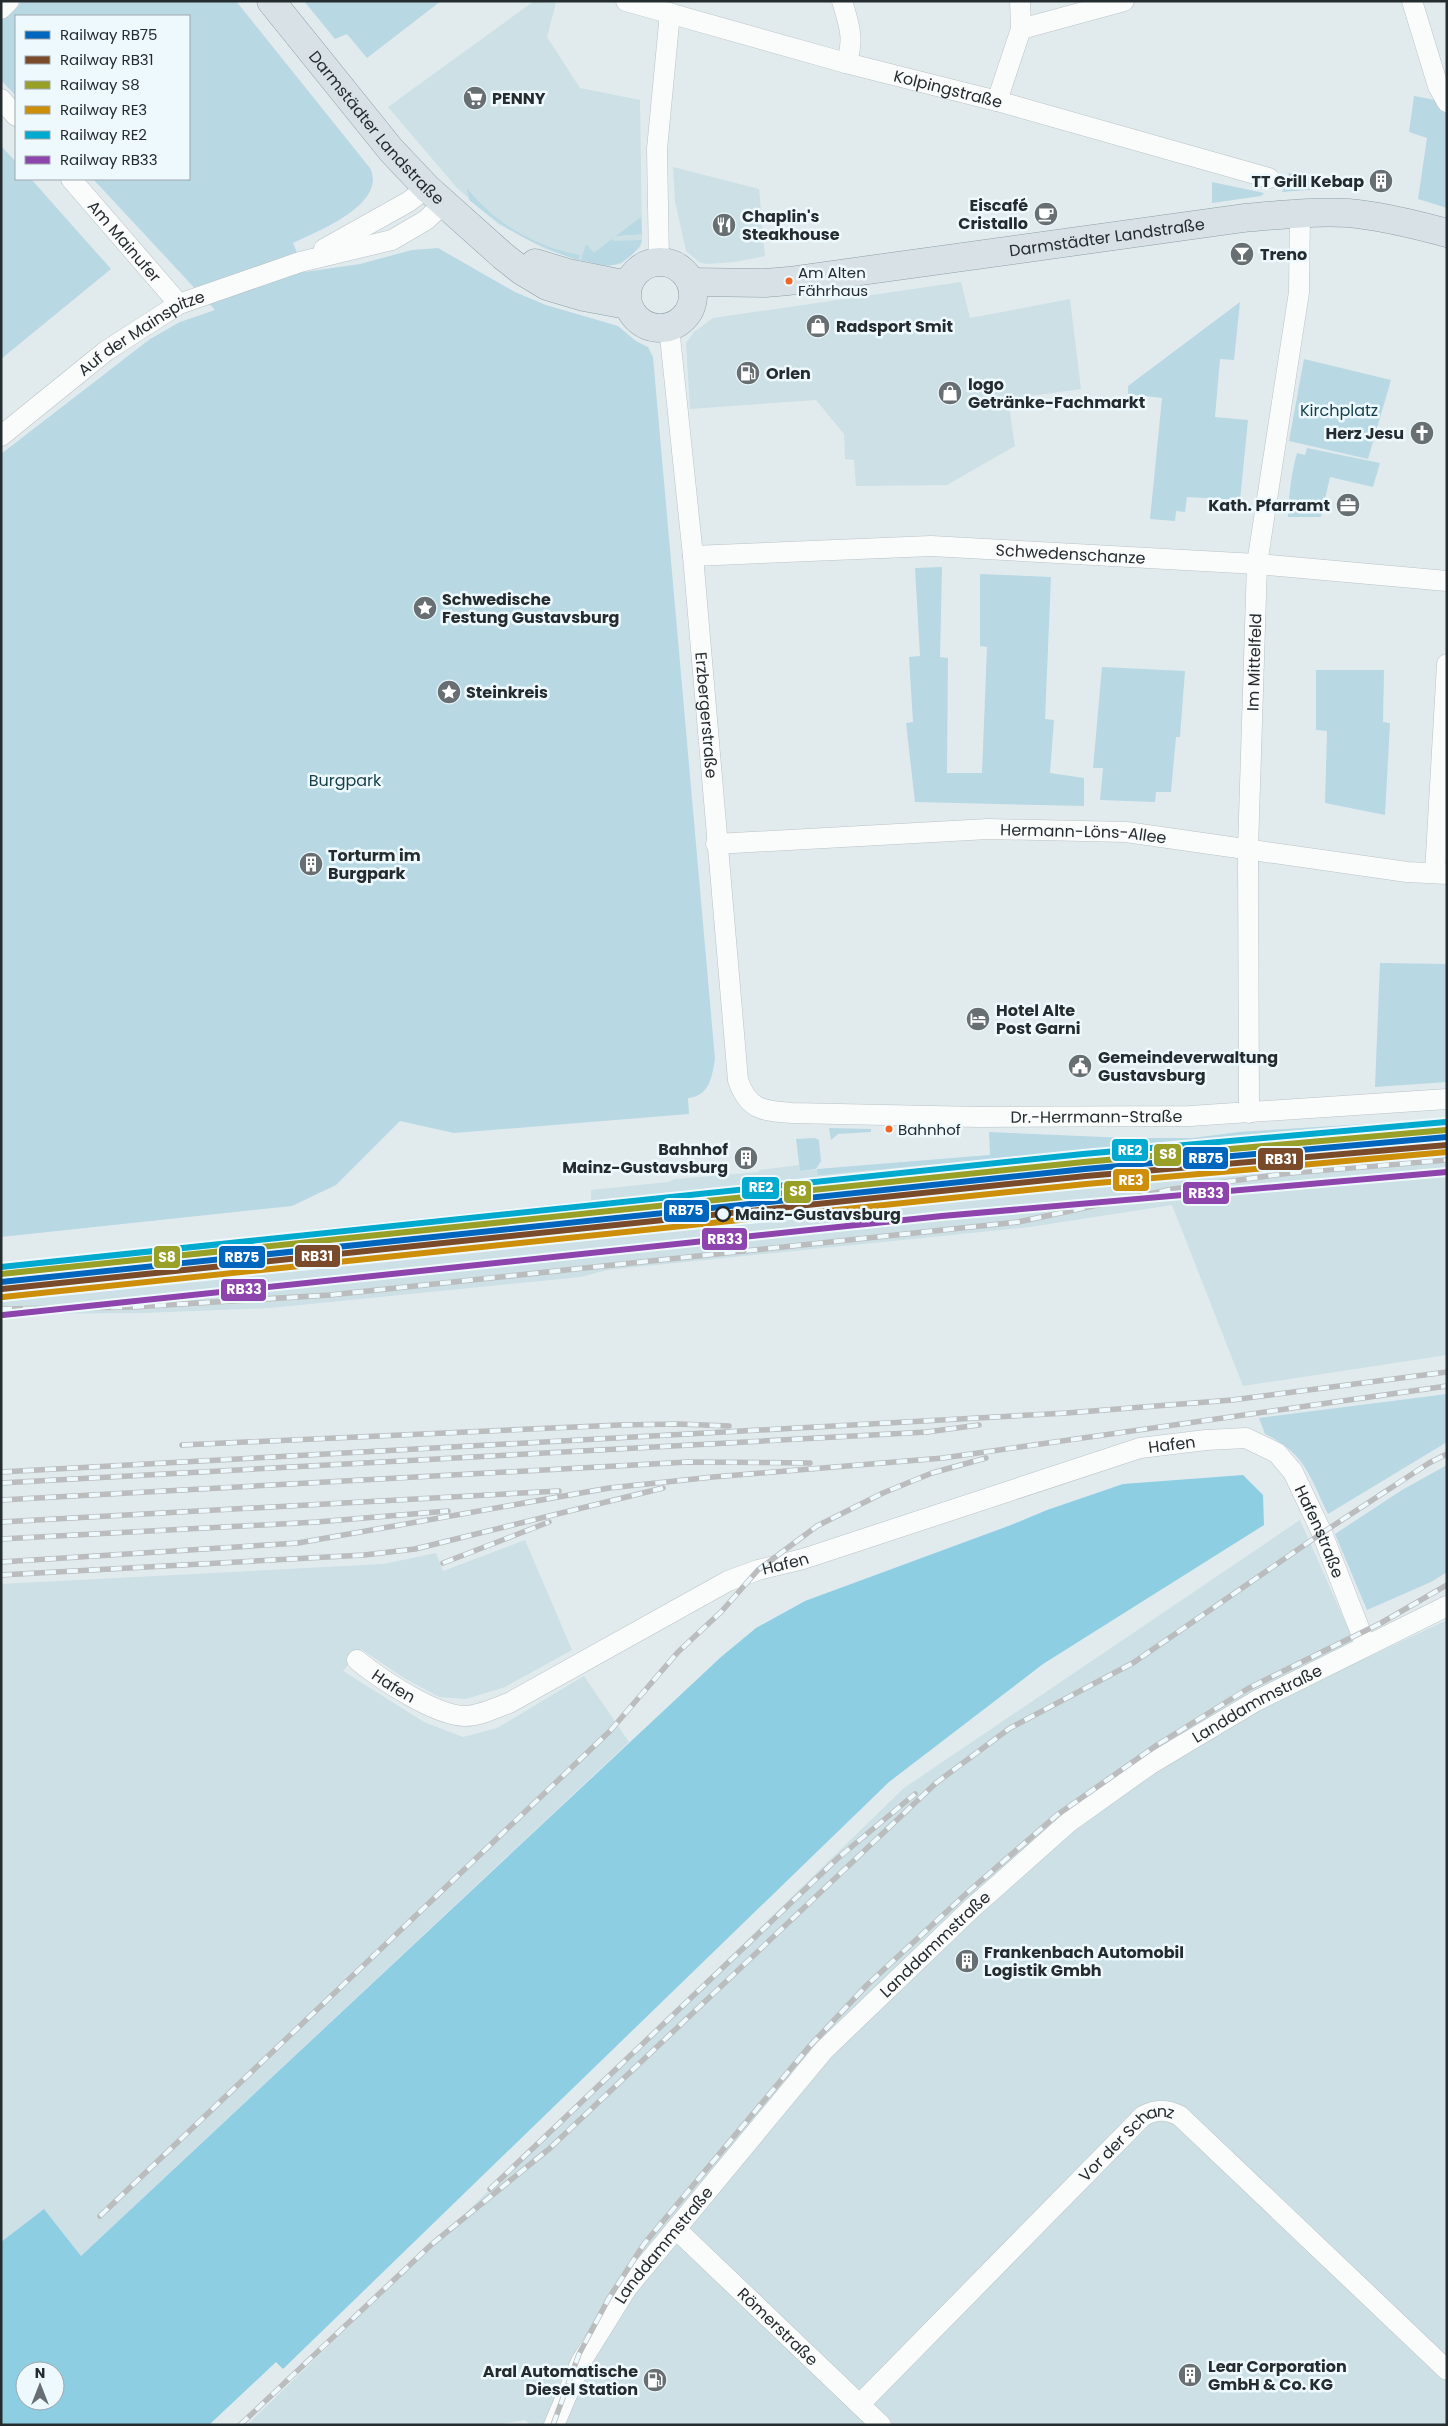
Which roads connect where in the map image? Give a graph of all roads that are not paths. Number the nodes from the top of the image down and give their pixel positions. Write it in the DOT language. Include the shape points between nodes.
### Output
graph roads {
  1 [pos="9,1"];
  2 [pos="271,1"];
  3 [pos="626,1"];
  4 [pos="842,1"];
  5 [pos="1020,1"];
  6 [pos="1124,1"];
  7 [pos="1412,1"];
  8 [pos="1,9"];
  9 [pos="670,13"];
  10 [pos="1021,28"];
  11 [pos="846,63"];
  12 [pos="1,99"];
  13 [pos="997,101"];
  14 [pos="1447,102"];
  15 [pos="15,115"];
  16 [pos="1269,178"];
  17 [pos="72,180"];
  18 [pos="435,196"];
  19 [pos="1300,213"];
  20 [pos="1447,233"];
  21 [pos="659,262"];
  22 [pos="692,291"];
  23 [pos="628,295"];
  24 [pos="179,304"];
  25 [pos="669,327"];
  26 [pos="1,436"];
  27 [pos="693,556"];
  28 [pos="1257,564"];
  29 [pos="1447,580"];
  30 [pos="1447,664"];
  31 [pos="716,844"];
  32 [pos="1248,849"];
  33 [pos="1441,874"];
  34 [pos="1447,1099"];
  35 [pos="748,1101"];
  36 [pos="1249,1113"];
  37 [pos="1246,1438"];
  38 [pos="1447,1606"];
  39 [pos="1366,1646"];
  40 [pos="357,1660"];
  41 [pos="676,2229"];
  42 [pos="1447,2370"];
  43 [pos="860,2404"];
  44 [pos="554,2425"];
  45 [pos="881,2425"];
  1 -- 8 [label="street"];
  2 -- 18 [label="main road, Darmstädter Landstraße" via="360,113"];
  3 -- 9 [label="street, Kolpingstraße"];
  4 -- 11 [label="street" via="851,32"];
  5 -- 10 [label="street"];
  6 -- 10 [label="street"];
  7 -- 14 [label="street" via="1438,86"];
  9 -- 11 [label="street, Kolpingstraße"];
  9 -- 21 [label="street" via="657,149"];
  10 -- 13 [label="street"];
  11 -- 13 [label="street, Kolpingstraße"];
  12 -- 15 [label="street"];
  13 -- 16 [label="street, Kolpingstraße"];
  17 -- 24 [label="street, Am Mainufer"];
  18 -- 23 [label="main road, Darmstädter Landstraße" via="522,271 547,286 584,297"];
  18 -- 24 [label="street, Auf der Mainspitze" via="408,202 300,262"];
  19 -- 20 [label="main road, Darmstädter Landstraße" via="1348,213 1388,218"];
  19 -- 22 [label="main road, Darmstädter Landstraße" via="1244,218 891,268"];
  19 -- 28 [label="street, Im Mittelfeld" via="1298,292"];
  21 -- 22 [label="main road" via="678,267"];
  21 -- 23 [label="main road" via="640,268"];
  22 -- 25 [label="main road" via="688,314"];
  23 -- 25 [label="main road" via="636,319 661,329"];
  24 -- 26 [label="street, Auf der Mainspitze" via="106,351"];
  25 -- 27 [label="street, Erzbergerstraße"];
  27 -- 28 [label="street, Schwedenschanze" via="931,546"];
  27 -- 31 [label="street, Erzbergerstraße"];
  28 -- 29 [label="street, Schwedenschanze"];
  28 -- 32 [label="street, Im Mittelfeld"];
  30 -- 33 [label="street"];
  31 -- 32 [label="street, Hermann-Löns-Allee" via="988,829 1126,832"];
  31 -- 35 [label="street, Erzbergerstraße" via="738,1080"];
  32 -- 33 [label="street, Hermann-Löns-Allee" via="1406,872"];
  32 -- 36 [label="street, Im Mittelfeld"];
  34 -- 36 [label="street, Dr.-Herrmann-Straße"];
  35 -- 36 [label="street, Dr.-Herrmann-Straße" via="764,1110 792,1113 1122,1117"];
  37 -- 39 [label="street, Hafenstraße" via="1277,1453 1293,1472 1322,1533"];
  37 -- 40 [label="street, Hafen" via="1140,1448 804,1559 758,1570 719,1586 509,1703 483,1712 466,1716 446,1714"];
  38 -- 39 [label="street, Landdammstraße"];
  39 -- 41 [label="street, Landdammstraße" via="1256,1701 1150,1765 1069,1822 971,1909 824,2050"];
  41 -- 43 [label="street, Römerstraße"];
  41 -- 44 [label="street, Landdammstraße" via="627,2288 586,2354"];
  42 -- 43 [label="street, Vor der Schanz" via="1180,2116 1168,2110 1143,2116"];
  43 -- 45 [label="street, Römerstraße"];
}
